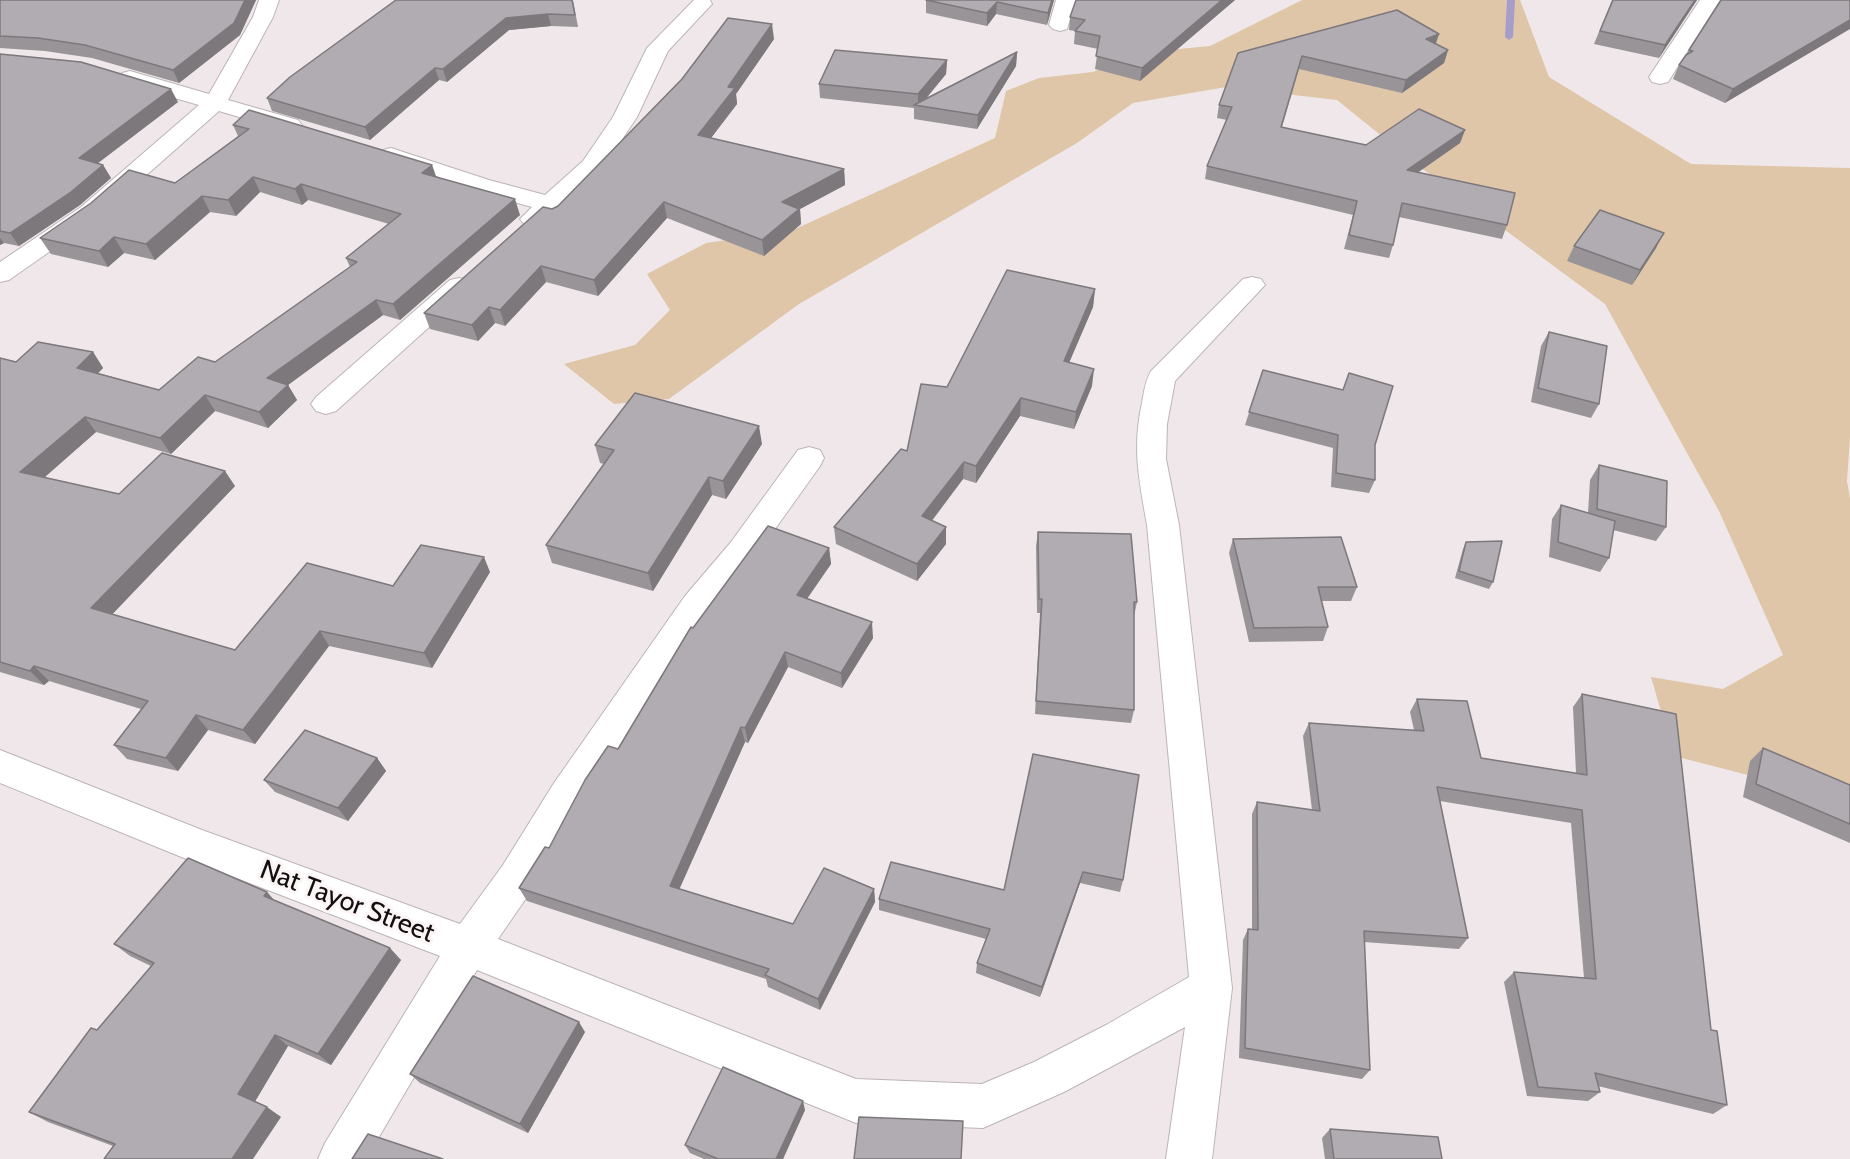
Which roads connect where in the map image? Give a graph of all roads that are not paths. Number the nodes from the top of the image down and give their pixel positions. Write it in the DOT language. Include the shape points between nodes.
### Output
graph roads {
  1 [pos="269,0"];
  2 [pos="1066,0"];
  3 [pos="1710,0"];
  4 [pos="702,4"];
  5 [pos="1060,25"];
  6 [pos="114,74"];
  7 [pos="1660,77"];
  8 [pos="215,103"];
  9 [pos="309,130"];
  10 [pos="366,148"];
  11 [pos="550,204"];
  12 [pos="516,235"];
  13 [pos="481,266"];
  14 [pos="0,274"];
  15 [pos="1252,285"];
  16 [pos="326,404"];
  17 [pos="810,458"];
  18 [pos="5,776"];
  19 [pos="468,947"];
  20 [pos="1211,988"];
  21 [pos="341,1159"];
  22 [pos="1189,1159"];
  1 -- 8 [label="street"];
  2 -- 5 [label="street"];
  3 -- 7 [label="street"];
  4 -- 11 [label="street" via="658,48 625,117 591,166"];
  6 -- 8 [label="street"];
  8 -- 9 [label="street"];
  8 -- 14 [label="street" via="90,212"];
  10 -- 11 [label="street"];
  11 -- 12 [label="street"];
  13 -- 16 [label="street"];
  15 -- 20 [label="street" via="1161,378 1152,424 1150,459 1163,525"];
  17 -- 19 [label="street" via="690,614"];
  18 -- 19 [label="street, Nat Tayor Street"];
  19 -- 20 [label="street, Nat Tayor Street" via="855,1101 983,1106 1121,1040"];
  19 -- 21 [label="street"];
  20 -- 22 [label="street"];
}
